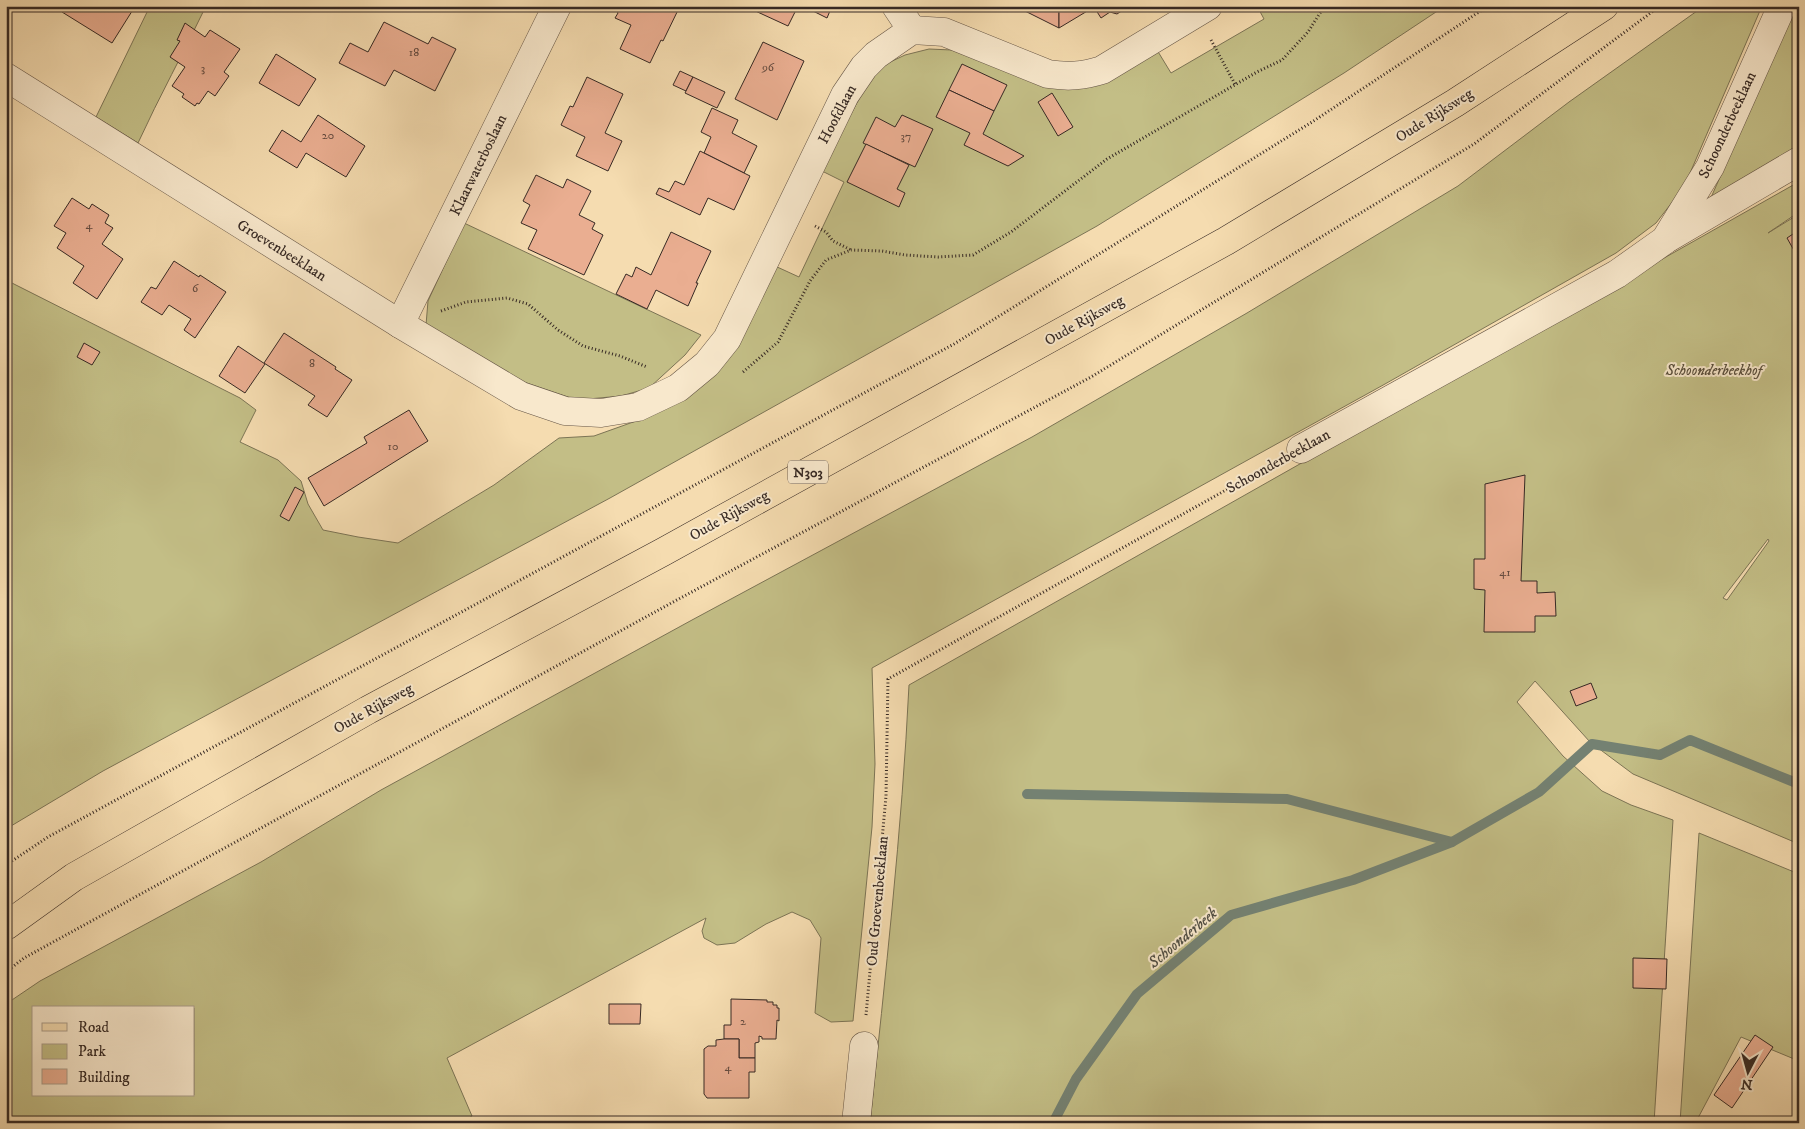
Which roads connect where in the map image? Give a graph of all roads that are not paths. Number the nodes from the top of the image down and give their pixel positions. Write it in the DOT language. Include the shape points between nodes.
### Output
graph roads {
  1 [pos="557,6"];
  2 [pos="896,6"];
  3 [pos="1604,6"];
  4 [pos="1782,6"];
  5 [pos="1202,10"];
  6 [pos="912,30"];
  7 [pos="6,77"];
  8 [pos="1799,161"];
  9 [pos="1665,240"];
  10 [pos="400,324"];
  11 [pos="565,411"];
  12 [pos="1301,448"];
  13 [pos="6,926"];
  14 [pos="864,1046"];
  15 [pos="856,1123"];
  1 -- 10 [label="street, Klaarwaterboslaan"];
  2 -- 6 [label="street"];
  3 -- 13 [label="main road, Oude Rijksweg / N303" via="1455,103 1226,242 663,552 368,710 74,877"];
  4 -- 9 [label="street, Schoonderbeeklaan" via="1710,167"];
  5 -- 6 [label="street" via="1102,70 1066,77 1028,67 944,32"];
  6 -- 11 [label="street, Hoofdlaan" via="876,54 844,95 727,339 707,364 678,388 638,407 601,413"];
  7 -- 10 [label="street, Groevenbeeklaan"];
  8 -- 9 [label="street, Schoonderbeeklaan"];
  9 -- 12 [label="street, Schoonderbeeklaan" via="1617,274"];
  10 -- 11 [label="street, Groevenbeeklaan" via="521,396"];
  14 -- 15 [label="street"];
}
